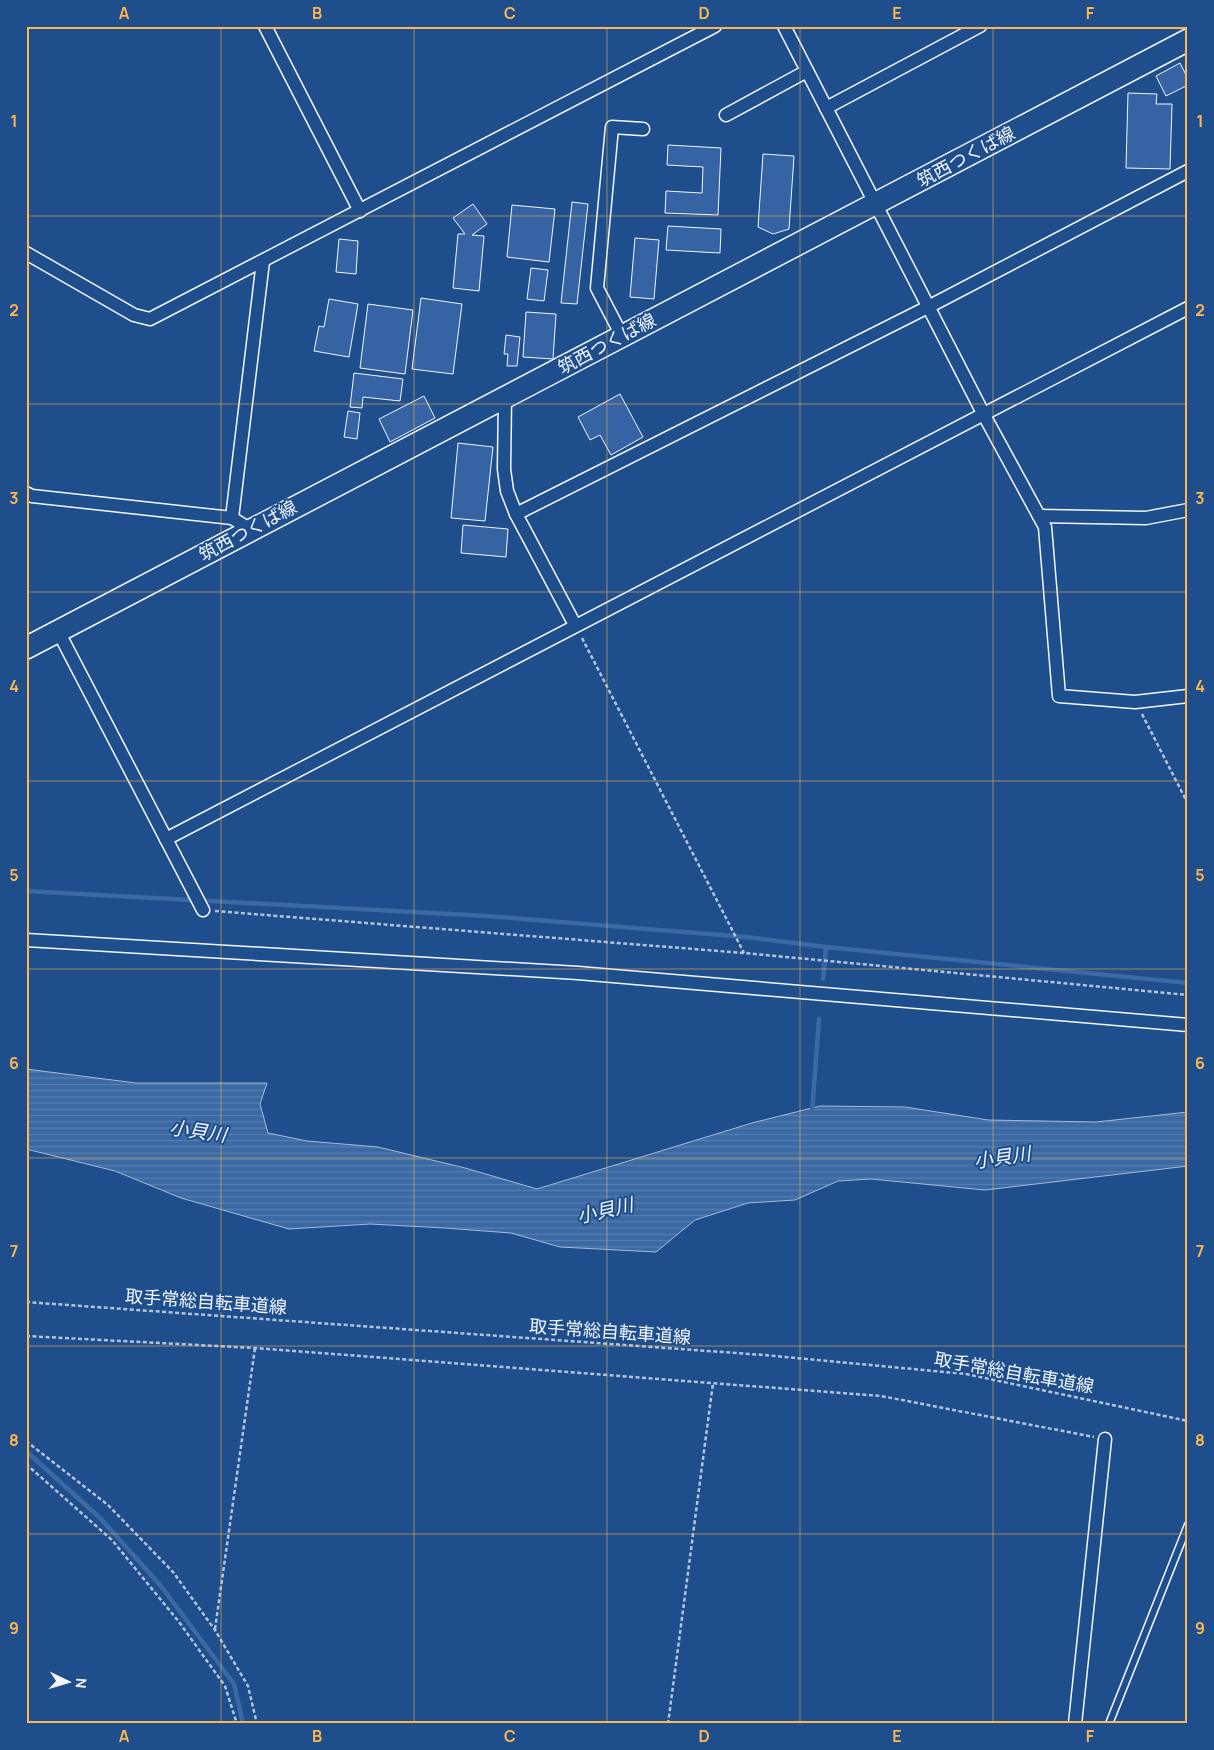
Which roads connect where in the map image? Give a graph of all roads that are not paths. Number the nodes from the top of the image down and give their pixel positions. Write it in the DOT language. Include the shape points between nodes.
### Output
graph roads {
  1 [pos="266,26"];
  2 [pos="715,26"];
  3 [pos="784,26"];
  4 [pos="980,26"];
  5 [pos="1188,40"];
  6 [pos="807,71"];
  7 [pos="826,108"];
  8 [pos="726,115"];
  9 [pos="643,129"];
  10 [pos="1188,171"];
  11 [pos="877,203"];
  12 [pos="360,210"];
  13 [pos="26,253"];
  14 [pos="263,262"];
  15 [pos="930,306"];
  16 [pos="1188,308"];
  17 [pos="622,336"];
  18 [pos="505,397"];
  19 [pos="984,415"];
  20 [pos="26,493"];
  21 [pos="1188,510"];
  22 [pos="516,514"];
  23 [pos="1039,516"];
  24 [pos="232,518"];
  25 [pos="251,530"];
  26 [pos="575,625"];
  27 [pos="58,631"];
  28 [pos="26,648"];
  29 [pos="1188,696"];
  30 [pos="166,839"];
  31 [pos="201,908"];
  32 [pos="26,940"];
  33 [pos="1188,1025"];
  34 [pos="1105,1439"];
  35 [pos="1188,1525"];
  36 [pos="1076,1724"];
  37 [pos="1109,1724"];
  1 -- 12 [label="street"];
  2 -- 12 [label="street"];
  3 -- 6 [label="street"];
  4 -- 7 [label="street"];
  5 -- 11 [label="main road, 筑西つくば線"];
  6 -- 7 [label="street"];
  6 -- 8 [label="street"];
  7 -- 11 [label="street"];
  9 -- 17 [label="street" via="612,127 597,288"];
  10 -- 15 [label="street"];
  11 -- 15 [label="street"];
  11 -- 17 [label="main road, 筑西つくば線"];
  12 -- 14 [label="street"];
  13 -- 14 [label="street" via="134,315 150,319"];
  14 -- 24 [label="street"];
  15 -- 19 [label="street"];
  15 -- 22 [label="street"];
  16 -- 19 [label="street"];
  17 -- 18 [label="main road, 筑西つくば線"];
  18 -- 22 [label="street" via="504,469 507,490"];
  18 -- 25 [label="main road, 筑西つくば線"];
  19 -- 23 [label="street"];
  19 -- 26 [label="street"];
  20 -- 24 [label="street"];
  21 -- 23 [label="street" via="1146,518"];
  22 -- 26 [label="street"];
  23 -- 29 [label="street" via="1045,527 1059,696 1135,702"];
  24 -- 25 [label="street"];
  25 -- 27 [label="main road, 筑西つくば線"];
  26 -- 30 [label="street"];
  27 -- 28 [label="main road, 筑西つくば線"];
  27 -- 30 [label="street"];
  30 -- 31 [label="street"];
  32 -- 33 [label="street" via="578,973"];
  34 -- 36 [label="street"];
  35 -- 37 [label="lane"];
}
